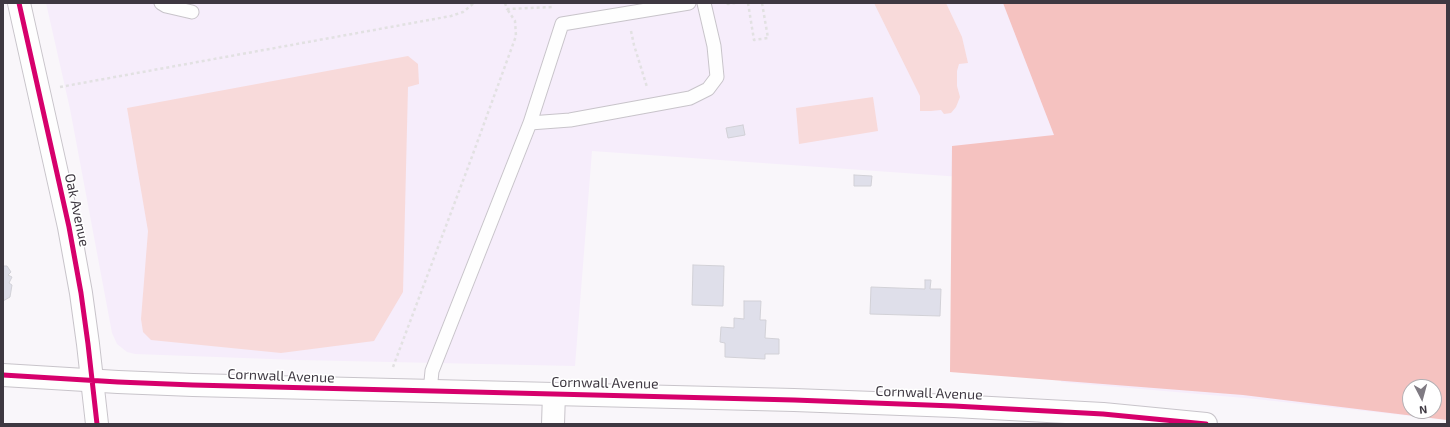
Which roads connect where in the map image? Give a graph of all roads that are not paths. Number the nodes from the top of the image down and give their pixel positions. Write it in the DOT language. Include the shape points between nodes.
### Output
graph roads {
  1 [pos="19,3"];
  2 [pos="161,3"];
  3 [pos="689,3"];
  4 [pos="704,3"];
  5 [pos="192,12"];
  6 [pos="530,123"];
  7 [pos="3,375"];
  8 [pos="92,380"];
  9 [pos="430,392"];
  10 [pos="554,394"];
  11 [pos="97,424"];
  12 [pos="553,424"];
  13 [pos="1206,424"];
  1 -- 8 [label="street, Oak Avenue" via="69,228 81,293"];
  2 -- 5 [label="lane"];
  3 -- 6 [label="lane" via="562,24"];
  4 -- 6 [label="lane" via="714,46 717,77 708,89 690,98 570,120"];
  6 -- 9 [label="lane" via="432,371"];
  7 -- 8 [label="street, Cornwall Avenue"];
  8 -- 9 [label="street, Cornwall Avenue"];
  8 -- 11 [label="street, Oak Avenue"];
  9 -- 10 [label="street, Cornwall Avenue"];
  10 -- 12 [label="street"];
  10 -- 13 [label="street, Cornwall Avenue" via="954,406 1103,414"];
}
